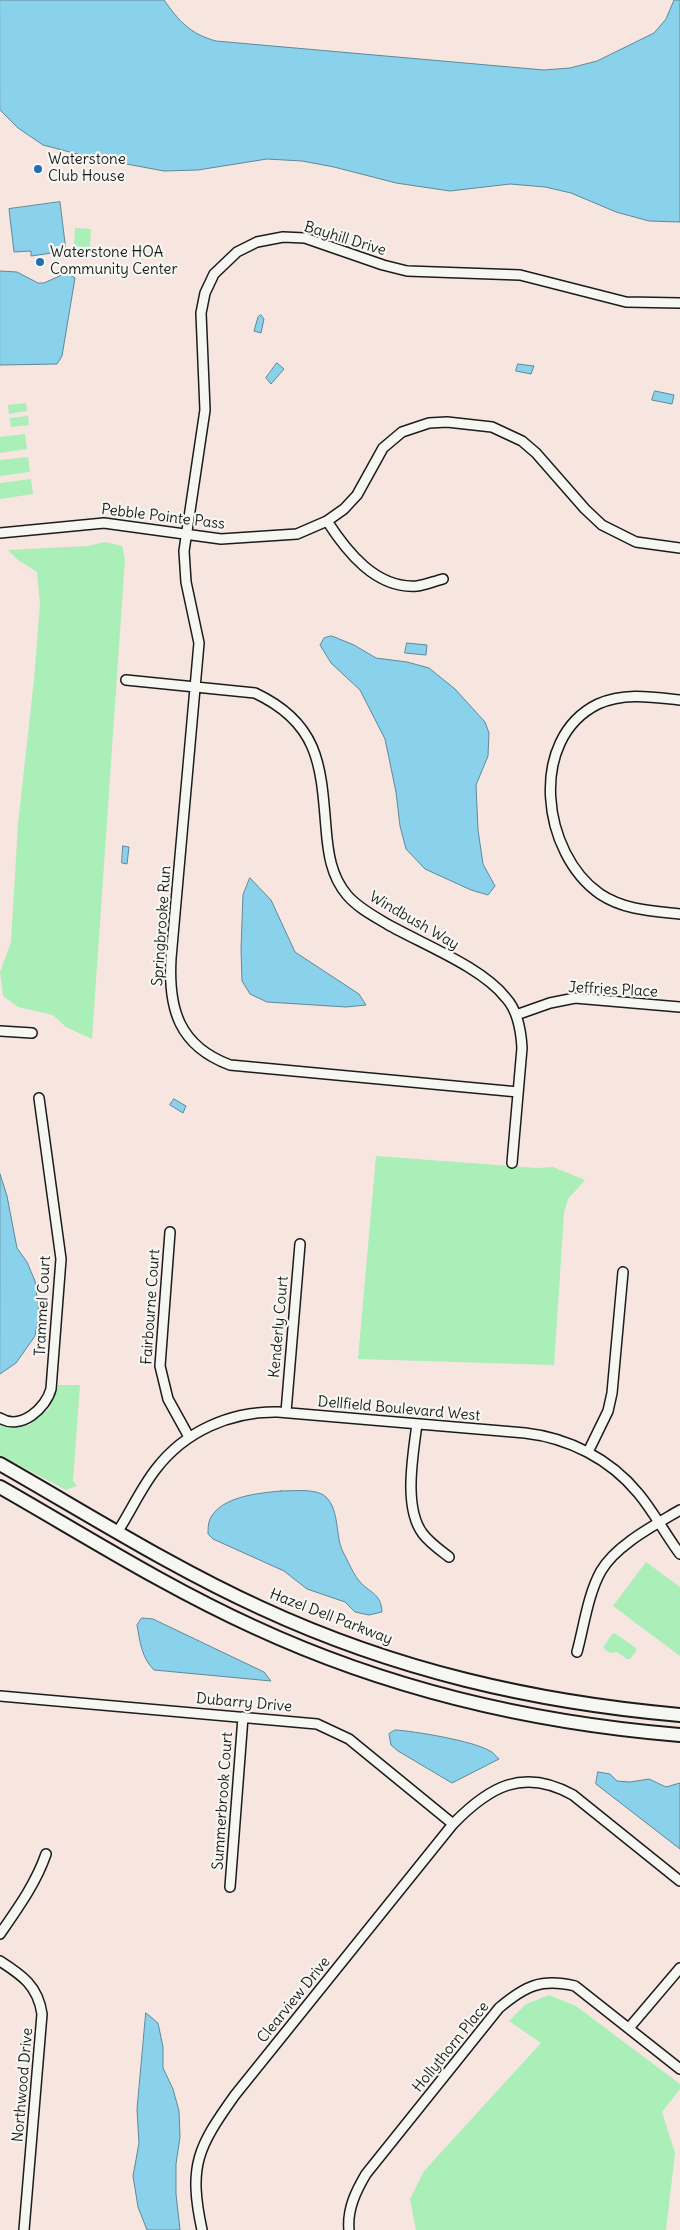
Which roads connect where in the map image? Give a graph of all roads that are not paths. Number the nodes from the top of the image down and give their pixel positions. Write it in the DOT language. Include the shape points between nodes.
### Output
graph roads {
  1 [pos="680,303"];
  2 [pos="327,521"];
  3 [pos="0,533"];
  4 [pos="187,534"];
  5 [pos="680,548"];
  6 [pos="443,579"];
  7 [pos="126,680"];
  8 [pos="195,686"];
  9 [pos="680,700"];
  10 [pos="680,914"];
  11 [pos="680,1007"];
  12 [pos="516,1015"];
  13 [pos="0,1031"];
  14 [pos="32,1033"];
  15 [pos="518,1092"];
  16 [pos="39,1098"];
  17 [pos="512,1163"];
  18 [pos="170,1232"];
  19 [pos="300,1244"];
  20 [pos="623,1272"];
  21 [pos="286,1412"];
  22 [pos="0,1418"];
  23 [pos="417,1424"];
  24 [pos="189,1437"];
  25 [pos="588,1452"];
  26 [pos="0,1464"];
  27 [pos="0,1487"];
  28 [pos="680,1510"];
  29 [pos="659,1524"];
  30 [pos="118,1531"];
  31 [pos="680,1554"];
  32 [pos="449,1557"];
  33 [pos="577,1652"];
  34 [pos="0,1696"];
  35 [pos="680,1715"];
  36 [pos="243,1717"];
  37 [pos="680,1735"];
  38 [pos="450,1828"];
  39 [pos="46,1854"];
  40 [pos="680,1881"];
  41 [pos="230,1888"];
  42 [pos="0,1934"];
  43 [pos="0,1960"];
  44 [pos="680,1968"];
  45 [pos="629,2028"];
  46 [pos="680,2069"];
  47 [pos="24,2230"];
  48 [pos="202,2230"];
  49 [pos="349,2230"];
  1 -- 4 [label="street, Bayhill Drive" via="626,302 520,276 407,271 305,238 283,236 257,242 237,252 214,274 200,313 205,410"];
  2 -- 4 [label="street, Pebble Pointe Pass" via="312,529 281,536 221,539"];
  2 -- 5 [label="street, Pebble Pointe Pass" via="357,495 384,448 402,432 429,423 473,424 504,431 522,441 536,452 602,525 636,542"];
  2 -- 6 [label="street" via="353,556 375,574 412,586"];
  3 -- 4 [label="street, Pebble Pointe Pass" via="104,523"];
  4 -- 8 [label="street, Springbrooke Run" via="184,566 198,634"];
  7 -- 8 [label="street, Windbush Way"];
  8 -- 12 [label="street, Windbush Way" via="255,693 273,702 300,724 316,756 324,801 328,855 340,887 352,901 371,914 487,980 507,998"];
  8 -- 15 [label="street, Springbrooke Run" via="170,980 175,1014 183,1030 206,1054 230,1065"];
  9 -- 10 [label="street" via="624,696 583,713 569,727 558,746 551,781 553,812 562,849 584,880 599,893 622,905 643,911"];
  11 -- 12 [label="street, Jeffries Place" via="575,998 550,1002"];
  12 -- 15 [label="street, Windbush Way" via="522,1048"];
  13 -- 14 [label="street"];
  15 -- 17 [label="street, Windbush Way"];
  16 -- 22 [label="street, Trammel Court" via="61,1270 51,1389 45,1404 28,1418 10,1422"];
  18 -- 24 [label="street, Fairbourne Court" via="160,1366 168,1400"];
  19 -- 21 [label="street, Kenderly Court"];
  20 -- 25 [label="street" via="612,1393 608,1411"];
  21 -- 23 [label="street, Dellfield Boulevard West"];
  21 -- 24 [label="street, Dellfield Boulevard West" via="240,1416 216,1423"];
  23 -- 25 [label="street, Dellfield Boulevard West" via="535,1434"];
  23 -- 32 [label="street" via="412,1508 424,1536"];
  24 -- 30 [label="street, Dellfield Boulevard West" via="157,1468"];
  25 -- 29 [label="street, Dellfield Boulevard West" via="631,1485"];
  26 -- 30 [label="main road, Hazel Dell Parkway"];
  27 -- 37 [label="main road" via="192,1596 254,1627 334,1660 424,1690 497,1708 571,1722"];
  28 -- 29 [label="street"];
  29 -- 31 [label="street, Dellfield Boulevard West"];
  29 -- 33 [label="street" via="622,1548 603,1568"];
  30 -- 35 [label="main road, Hazel Dell Parkway" via="260,1608 392,1659 522,1694"];
  34 -- 36 [label="street, Dubarry Drive"];
  36 -- 38 [label="street, Dubarry Drive" via="317,1724 334,1730 349,1739"];
  36 -- 41 [label="street, Summerbrook Court"];
  38 -- 40 [label="street, Clearview Drive" via="472,1804 494,1789 520,1783 552,1785 573,1795"];
  38 -- 48 [label="street, Clearview Drive" via="212,2128 197,2166 196,2201"];
  39 -- 42 [label="street" via="25,1897"];
  43 -- 47 [label="street, Northwood Drive" via="33,1986 42,2014"];
  44 -- 45 [label="street"];
  45 -- 46 [label="street, Hollythorn Place"];
  45 -- 49 [label="street, Hollythorn Place" via="575,1986 542,1982 518,1994 499,2008 366,2174 355,2192"];
}
